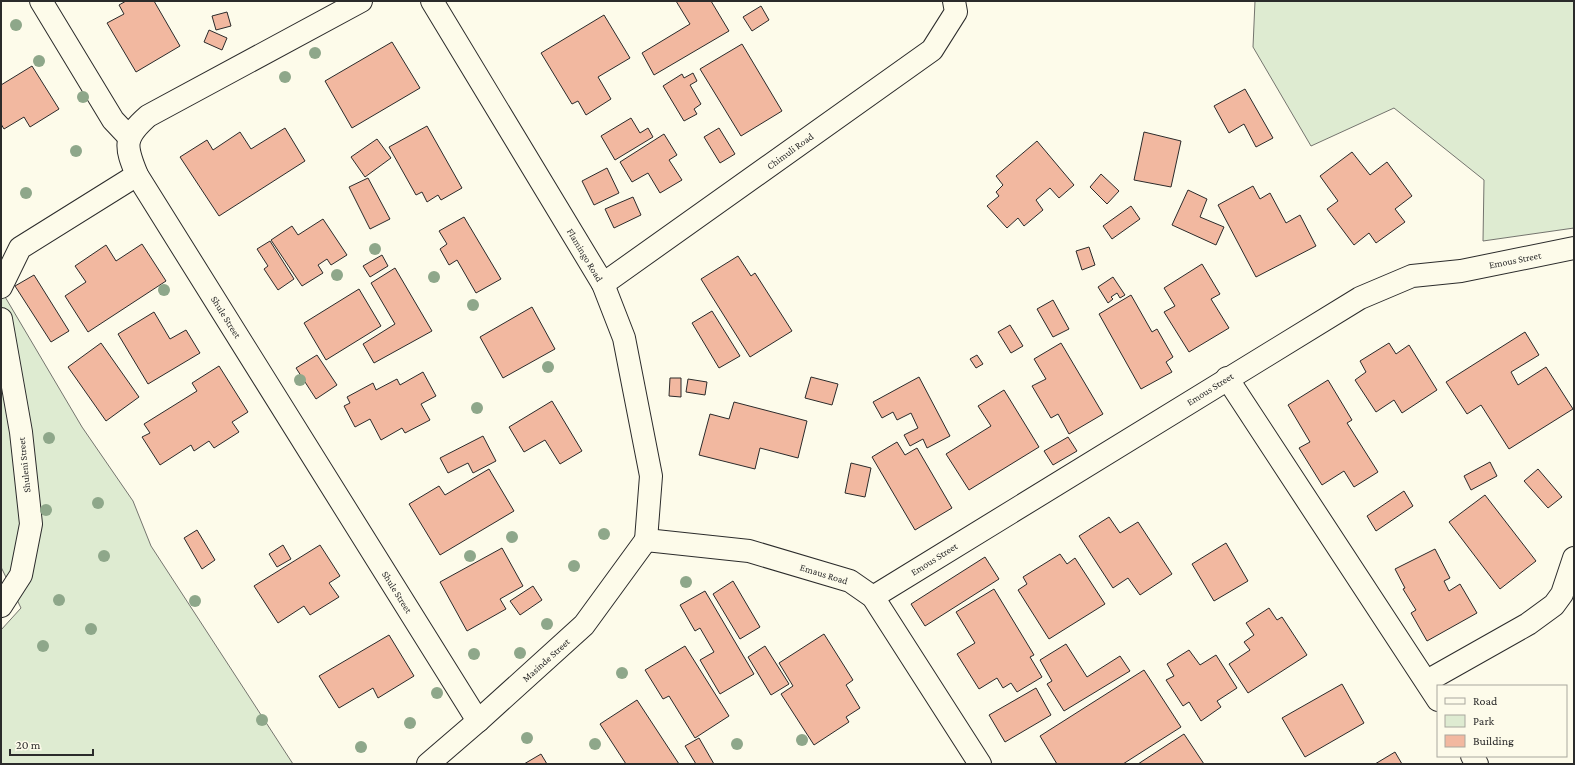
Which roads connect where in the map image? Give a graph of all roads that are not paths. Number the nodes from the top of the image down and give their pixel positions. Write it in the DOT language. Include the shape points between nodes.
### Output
graph roads {
  1 [pos="41,1"];
  2 [pos="361,1"];
  3 [pos="432,1"];
  4 [pos="954,1"];
  5 [pos="129,137"];
  6 [pos="137,175"];
  7 [pos="1574,248"];
  8 [pos="603,284"];
  9 [pos="1,287"];
  10 [pos="1,319"];
  11 [pos="1227,378"];
  12 [pos="646,540"];
  13 [pos="1574,558"];
  14 [pos="873,597"];
  15 [pos="1,606"];
  16 [pos="1427,681"];
  17 [pos="1437,698"];
  18 [pos="478,721"];
  19 [pos="428,764"];
  20 [pos="980,764"];
  1 -- 5 [label="street" via="113,120"];
  2 -- 5 [label="street" via="148,116 135,127"];
  3 -- 8 [label="street, Flamingo Road"];
  4 -- 8 [label="street, Chimuli Road" via="956,12 932,50"];
  5 -- 6 [label="street, Shule Street" via="128,152"];
  6 -- 9 [label="street" via="20,248"];
  6 -- 18 [label="street, Shule Street"];
  7 -- 11 [label="street, Emous Street" via="1461,271 1412,276 1360,298"];
  8 -- 12 [label="street, Flamingo Road" via="624,338 651,476"];
  10 -- 15 [label="street, Shuleni Street" via="21,432 31,524 21,575"];
  11 -- 14 [label="street, Emous Street"];
  11 -- 16 [label="street"];
  12 -- 14 [label="street, Emaus Road" via="749,551 850,581"];
  12 -- 18 [label="street, Masinde Street" via="584,625"];
  13 -- 16 [label="street" via="1562,594 1554,605 1528,624"];
  14 -- 20 [label="street, Emaus Road"];
  16 -- 17 [label="street"];
  18 -- 19 [label="street, Masinde Street"];
}
